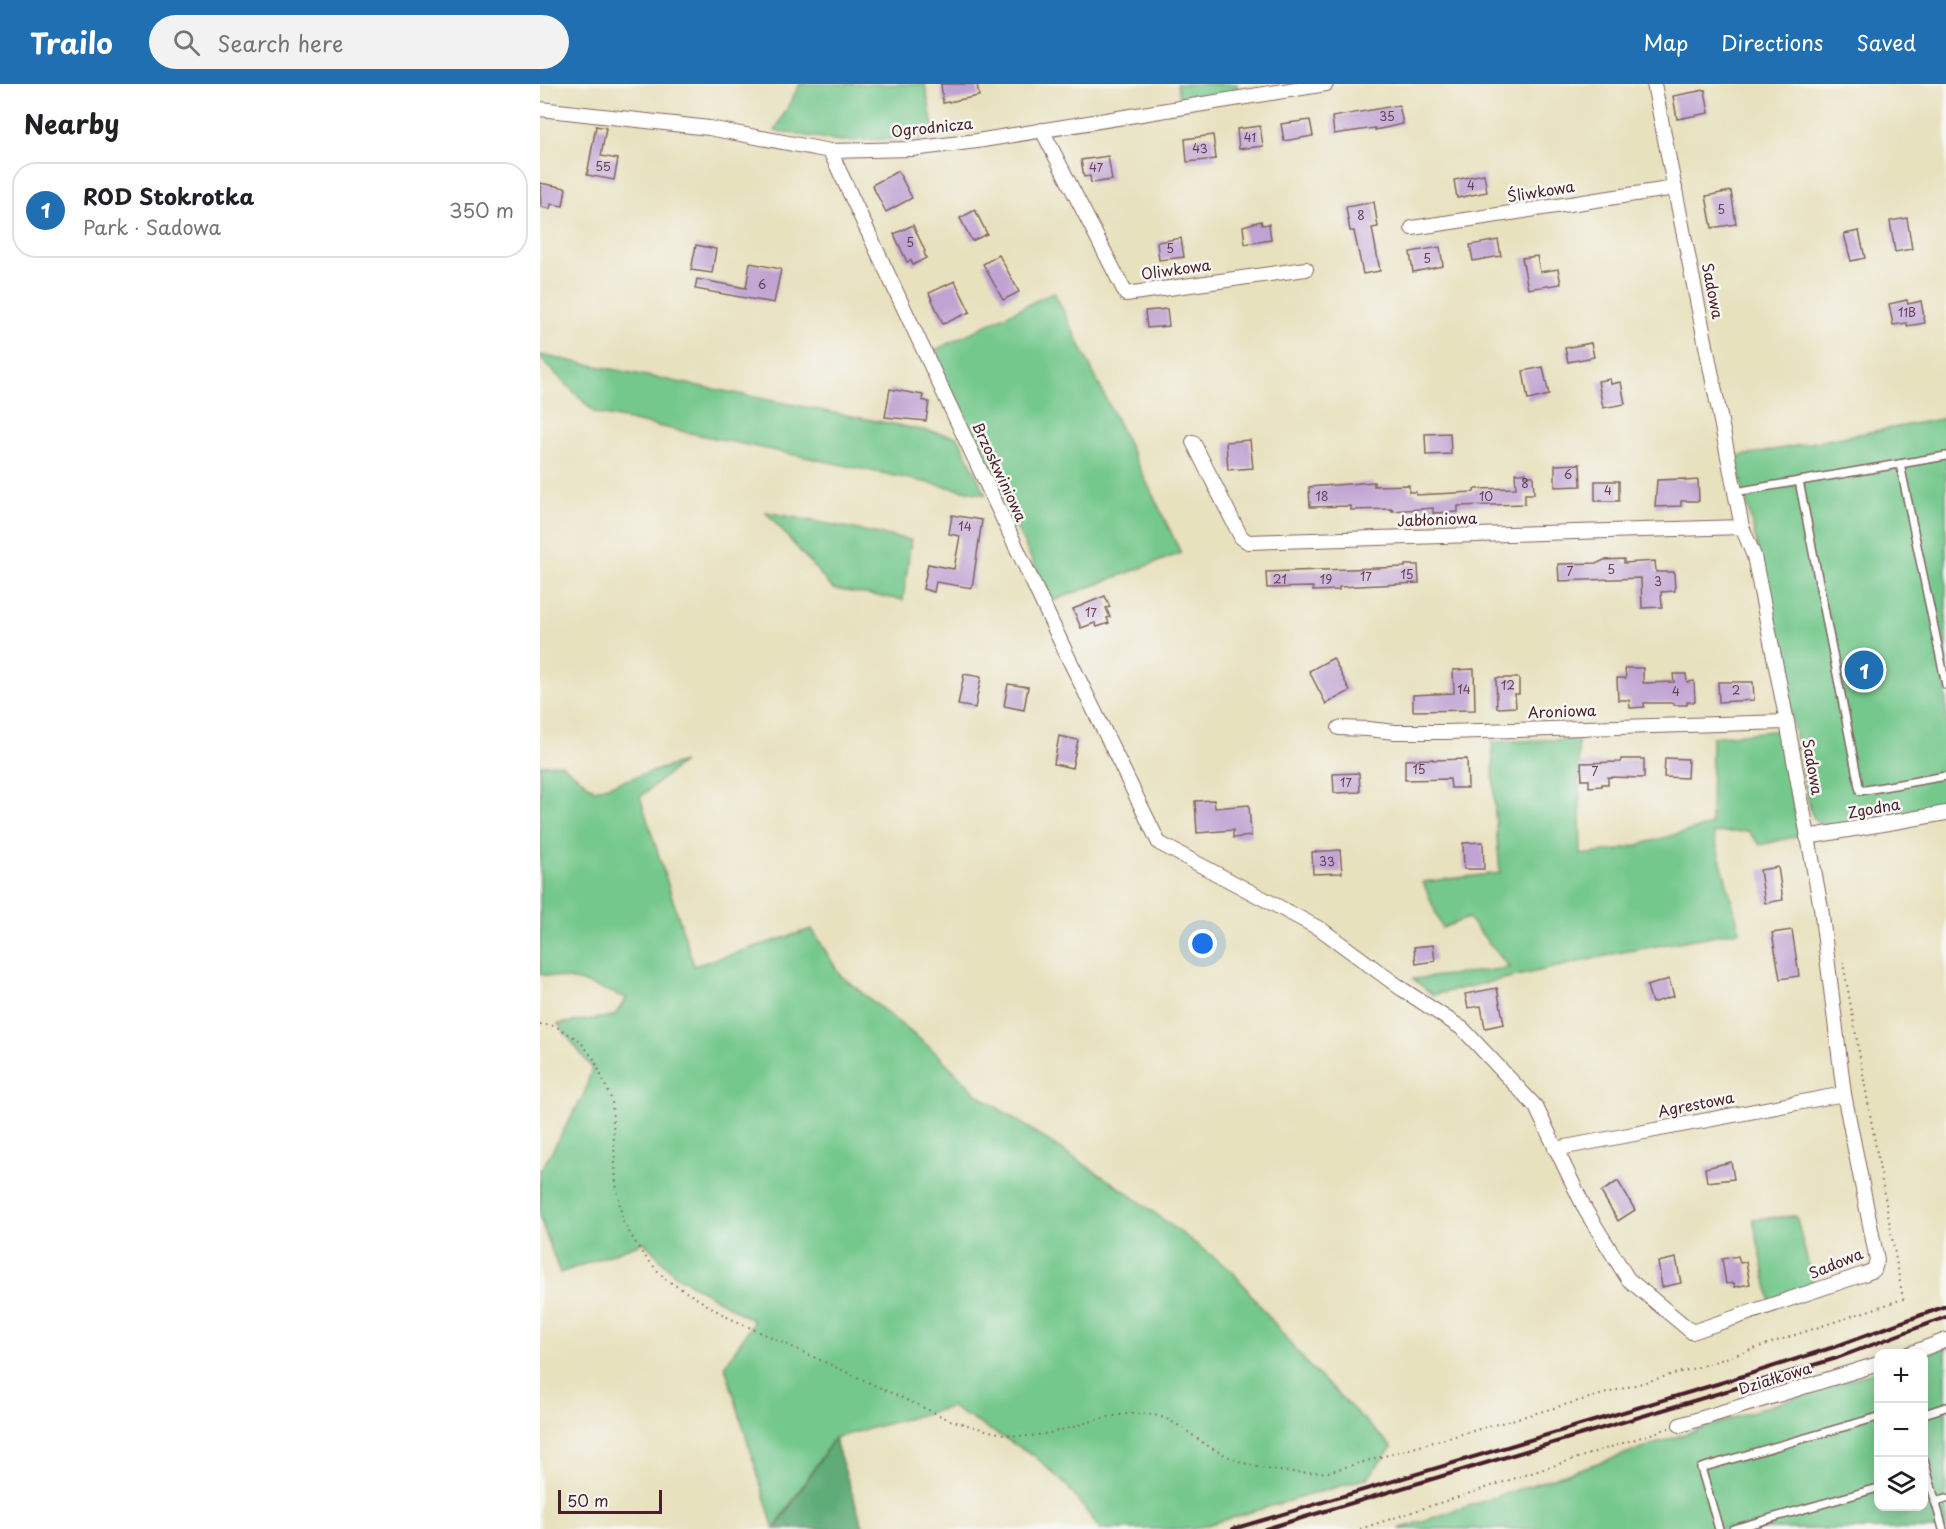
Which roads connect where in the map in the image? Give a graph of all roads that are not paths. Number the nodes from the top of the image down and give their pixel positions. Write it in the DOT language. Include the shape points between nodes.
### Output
graph roads {
  1 [pos="1321,84"];
  2 [pos="1654,84"];
  3 [pos="540,109"];
  4 [pos="1042,130"];
  5 [pos="830,151"];
  6 [pos="1675,188"];
  7 [pos="1412,228"];
  8 [pos="1306,269"];
  9 [pos="1193,442"];
  10 [pos="1946,456"];
  11 [pos="1900,464"];
  12 [pos="1799,481"];
  13 [pos="1735,492"];
  14 [pos="1742,527"];
  15 [pos="1946,685"];
  16 [pos="1787,722"];
  17 [pos="1339,728"];
  18 [pos="1946,776"];
  19 [pos="1946,813"];
  20 [pos="1807,837"];
  21 [pos="1844,1094"];
  22 [pos="1555,1149"];
  23 [pos="1692,1332"];
  24 [pos="1946,1340"];
  25 [pos="1920,1349"];
  26 [pos="1874,1365"];
  27 [pos="1946,1407"];
  28 [pos="1928,1412"];
  29 [pos="1874,1418"];
  30 [pos="1680,1425"];
  31 [pos="1928,1482"];
  32 [pos="1874,1489"];
  33 [pos="1946,1499"];
  34 [pos="1935,1502"];
  35 [pos="1719,1529"];
  36 [pos="1733,1529"];
  37 [pos="1943,1529"];
  1 -- 4 [label="street, Ogrodnicza"];
  2 -- 6 [label="street, Sadowa"];
  3 -- 5 [label="street, Ogrodnicza" via="709,128"];
  4 -- 5 [label="street, Ogrodnicza" via="912,149"];
  4 -- 8 [label="street, Oliwkowa" via="1126,294"];
  5 -- 22 [label="street, Brzoskwiniowa" via="1159,843 1322,930 1463,1029 1536,1107"];
  6 -- 7 [label="street, Śliwkowa"];
  6 -- 13 [label="street, Sadowa"];
  9 -- 14 [label="street, Jabłoniowa" via="1248,542"];
  10 -- 11 [label="lane"];
  11 -- 12 [label="lane"];
  11 -- 15 [label="lane"];
  12 -- 13 [label="lane"];
  12 -- 18 [label="lane" via="1860,791"];
  13 -- 14 [label="street, Sadowa"];
  14 -- 16 [label="street, Sadowa" via="1754,556"];
  16 -- 17 [label="street, Aroniowa" via="1446,732"];
  16 -- 20 [label="street, Sadowa"];
  19 -- 20 [label="street, Zgodna"];
  20 -- 21 [label="street, Sadowa" via="1821,908"];
  21 -- 22 [label="street, Agrestowa"];
  21 -- 23 [label="street, Sadowa" via="1877,1260 1874,1269"];
  22 -- 23 [label="street, Brzoskwiniowa" via="1586,1211 1628,1279"];
  24 -- 25 [label="street"];
  26 -- 30 [label="street, Działkowa"];
  27 -- 28 [label="lane"];
  29 -- 35 [label="lane" via="1701,1468"];
  31 -- 34 [label="lane"];
  32 -- 36 [label="lane"];
  33 -- 34 [label="lane"];
  34 -- 37 [label="lane"];
}
